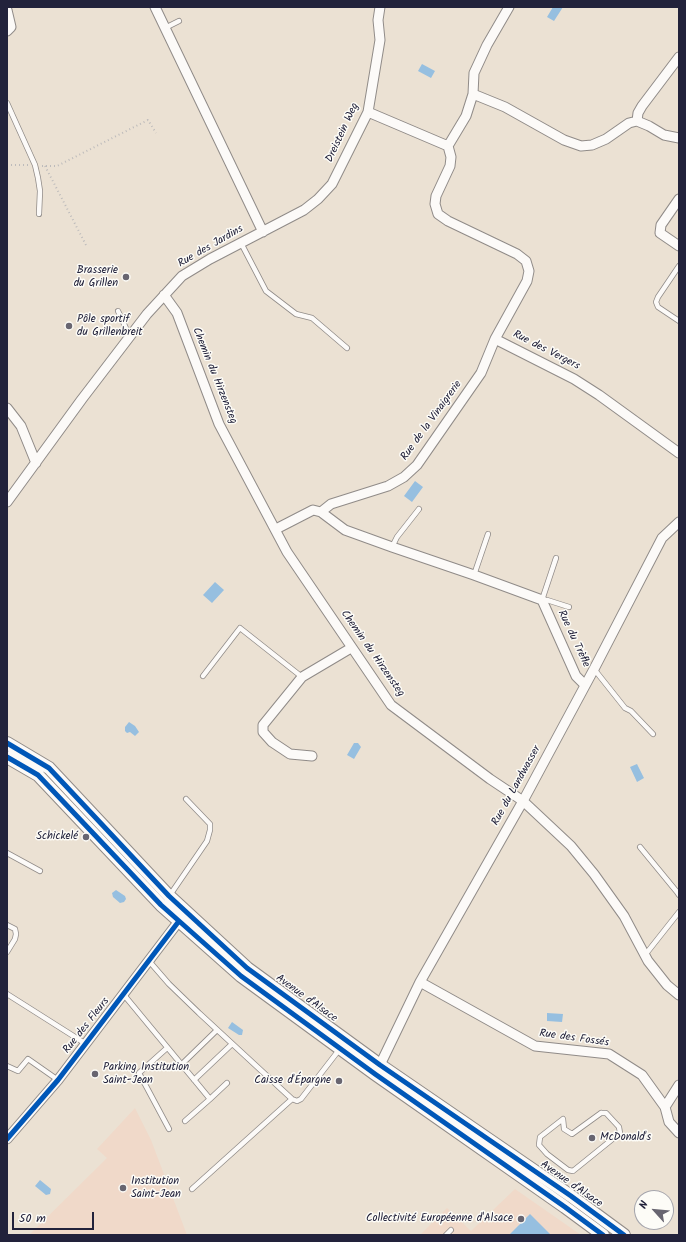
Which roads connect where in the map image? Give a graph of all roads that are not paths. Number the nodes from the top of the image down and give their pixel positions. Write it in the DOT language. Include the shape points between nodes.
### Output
graph roads {
  1 [pos="155,7"];
  2 [pos="380,7"];
  3 [pos="509,7"];
  4 [pos="7,10"];
  5 [pos="179,21"];
  6 [pos="165,28"];
  7 [pos="7,31"];
  8 [pos="679,58"];
  9 [pos="473,94"];
  10 [pos="7,103"];
  11 [pos="368,112"];
  12 [pos="637,121"];
  13 [pos="679,138"];
  14 [pos="448,146"];
  15 [pos="679,199"];
  16 [pos="39,214"];
  17 [pos="262,232"];
  18 [pos="241,243"];
  19 [pos="679,246"];
  20 [pos="679,266"];
  21 [pos="164,295"];
  22 [pos="118,311"];
  23 [pos="679,321"];
  24 [pos="130,336"];
  25 [pos="495,339"];
  26 [pos="346,348"];
  27 [pos="7,408"];
  28 [pos="679,453"];
  29 [pos="36,462"];
  30 [pos="7,502"];
  31 [pos="419,508"];
  32 [pos="322,512"];
  33 [pos="679,522"];
  34 [pos="276,529"];
  35 [pos="488,534"];
  36 [pos="392,547"];
  37 [pos="556,558"];
  38 [pos="474,575"];
  39 [pos="542,600"];
  40 [pos="569,607"];
  41 [pos="351,648"];
  42 [pos="594,669"];
  43 [pos="203,676"];
  44 [pos="302,677"];
  45 [pos="585,685"];
  46 [pos="653,734"];
  47 [pos="7,742"];
  48 [pos="312,756"];
  49 [pos="7,757"];
  50 [pos="186,798"];
  51 [pos="523,801"];
  52 [pos="640,847"];
  53 [pos="7,853"];
  54 [pos="40,871"];
  55 [pos="169,896"];
  56 [pos="679,896"];
  57 [pos="679,912"];
  58 [pos="179,921"];
  59 [pos="7,925"];
  60 [pos="7,952"];
  61 [pos="645,955"];
  62 [pos="149,961"];
  63 [pos="420,982"];
  64 [pos="7,994"];
  65 [pos="124,995"];
  66 [pos="679,995"];
  67 [pos="217,1030"];
  68 [pos="86,1044"];
  69 [pos="232,1044"];
  70 [pos="167,1048"];
  71 [pos="340,1049"];
  72 [pos="182,1065"];
  73 [pos="7,1066"];
  74 [pos="378,1069"];
  75 [pos="58,1080"];
  76 [pos="194,1080"];
  77 [pos="227,1083"];
  78 [pos="679,1085"];
  79 [pos="210,1099"];
  80 [pos="292,1099"];
  81 [pos="665,1107"];
  82 [pos="563,1119"];
  83 [pos="185,1121"];
  84 [pos="169,1128"];
  85 [pos="679,1133"];
  86 [pos="7,1139"];
  87 [pos="192,1189"];
  88 [pos="571,1196"];
  89 [pos="565,1207"];
  90 [pos="451,1230"];
  91 [pos="446,1235"];
  92 [pos="603,1235"];
  93 [pos="624,1235"];
  1 -- 6 [label="street, Rue des Jardins"];
  2 -- 11 [label="street, Dreistein Weg" via="380,40"];
  3 -- 9 [label="street" via="474,73"];
  4 -- 7 [label="street" via="11,27"];
  5 -- 6 [label="lane"];
  6 -- 17 [label="street, Rue des Jardins"];
  8 -- 12 [label="street" via="642,106"];
  9 -- 12 [label="street" via="505,107 564,140 581,146 592,145 606,139 629,123"];
  9 -- 14 [label="street" via="466,116"];
  10 -- 16 [label="lane" via="35,165 40,191"];
  11 -- 14 [label="street"];
  11 -- 17 [label="street, Dreistein Weg" via="332,184 304,210"];
  12 -- 13 [label="street" via="664,135"];
  14 -- 25 [label="street, Rue des Vergers" via="450,166 436,196 438,214 517,254 526,261 529,271 527,281"];
  15 -- 19 [label="street" via="661,225 660,233"];
  17 -- 18 [label="street, Rue des Jardins"];
  18 -- 21 [label="street, Rue des Jardins" via="182,276"];
  18 -- 26 [label="lane" via="266,291 296,314 312,318"];
  20 -- 23 [label="lane" via="656,302 658,307"];
  21 -- 24 [label="street, Rue des Jardins"];
  21 -- 34 [label="street, Chemin du Hirzensteg" via="177,313 219,424"];
  22 -- 24 [label="lane"];
  24 -- 29 [label="street, Rue des Jardins"];
  25 -- 28 [label="street, Rue des Vergers" via="574,378"];
  25 -- 32 [label="street, Rue de la Vinaigrerie" via="481,373 418,462 404,477 388,486 331,504"];
  27 -- 29 [label="street" via="20,426"];
  29 -- 30 [label="street, Rue des Jardins"];
  31 -- 36 [label="lane"];
  32 -- 34 [label="street" via="314,510"];
  32 -- 36 [label="street, Rue du Trèfle" via="345,530"];
  33 -- 42 [label="street, Rue du Landwasser" via="662,538"];
  34 -- 41 [label="street, Chemin du Hirzensteg" via="286,552"];
  35 -- 38 [label="lane"];
  36 -- 38 [label="street, Rue du Trèfle"];
  37 -- 39 [label="lane"];
  38 -- 39 [label="street, Rue du Trèfle"];
  39 -- 40 [label="lane, Rue du Trèfle"];
  39 -- 45 [label="street, Rue du Trèfle" via="576,676"];
  41 -- 44 [label="street"];
  41 -- 51 [label="street, Chemin du Hirzensteg" via="391,705"];
  42 -- 45 [label="street, Rue du Landwasser"];
  42 -- 46 [label="lane" via="625,708"];
  43 -- 44 [label="lane" via="240,628"];
  44 -- 48 [label="street" via="263,725 263,732 272,742 290,754"];
  45 -- 51 [label="street, Rue du Landwasser"];
  47 -- 55 [label="main road, Avenue d'Alsace" via="48,768"];
  49 -- 58 [label="main road, Avenue d'Alsace" via="38,775"];
  50 -- 55 [label="lane" via="210,824 210,830 207,841"];
  51 -- 61 [label="street, Chemin du Hirzensteg" via="571,846 594,874 624,916"];
  51 -- 63 [label="street, Rue du Landwasser"];
  52 -- 56 [label="lane"];
  53 -- 54 [label="lane"];
  55 -- 74 [label="main road, Avenue d'Alsace" via="247,968"];
  57 -- 61 [label="lane"];
  58 -- 62 [label="street, Rue des Fleurs"];
  58 -- 71 [label="main road, Avenue d'Alsace" via="241,976"];
  59 -- 60 [label="lane" via="15,929 16,936"];
  61 -- 66 [label="street, Chemin du Hirzensteg" via="667,985"];
  62 -- 65 [label="street, Rue des Fleurs"];
  62 -- 67 [label="lane"];
  63 -- 74 [label="street, Rue du Landwasser"];
  63 -- 81 [label="street, Rue des Fossés" via="535,1046 609,1054 642,1075"];
  64 -- 68 [label="lane, Rue des Fleurs"];
  65 -- 68 [label="street, Rue des Fleurs"];
  65 -- 70 [label="lane"];
  67 -- 69 [label="lane"];
  67 -- 72 [label="lane"];
  68 -- 75 [label="street, Rue des Fleurs"];
  69 -- 76 [label="lane"];
  69 -- 80 [label="lane"];
  70 -- 72 [label="lane"];
  70 -- 84 [label="lane" via="139,1073"];
  71 -- 74 [label="main road, Avenue d'Alsace"];
  71 -- 80 [label="lane" via="302,1099"];
  72 -- 76 [label="lane"];
  73 -- 75 [label="lane" via="18,1071 28,1059"];
  74 -- 88 [label="main road, Avenue d'Alsace"];
  74 -- 89 [label="main road, Avenue d'Alsace"];
  75 -- 86 [label="street, Rue des Fleurs"];
  76 -- 79 [label="lane"];
  77 -- 79 [label="lane"];
  78 -- 81 [label="street"];
  79 -- 83 [label="lane"];
  80 -- 87 [label="lane"];
  81 -- 85 [label="street, Rue des Fossés" via="669,1122"];
  82 -- 82 [label="lane" via="564,1129 572,1134 601,1113 606,1113 619,1127 620,1133 573,1171 568,1170 539,1145 540,1137"];
  88 -- 89 [label="main road, Avenue d'Alsace"];
  88 -- 93 [label="main road, Avenue d'Alsace"];
  89 -- 92 [label="main road, Avenue d'Alsace"];
  90 -- 91 [label="lane"];
}
